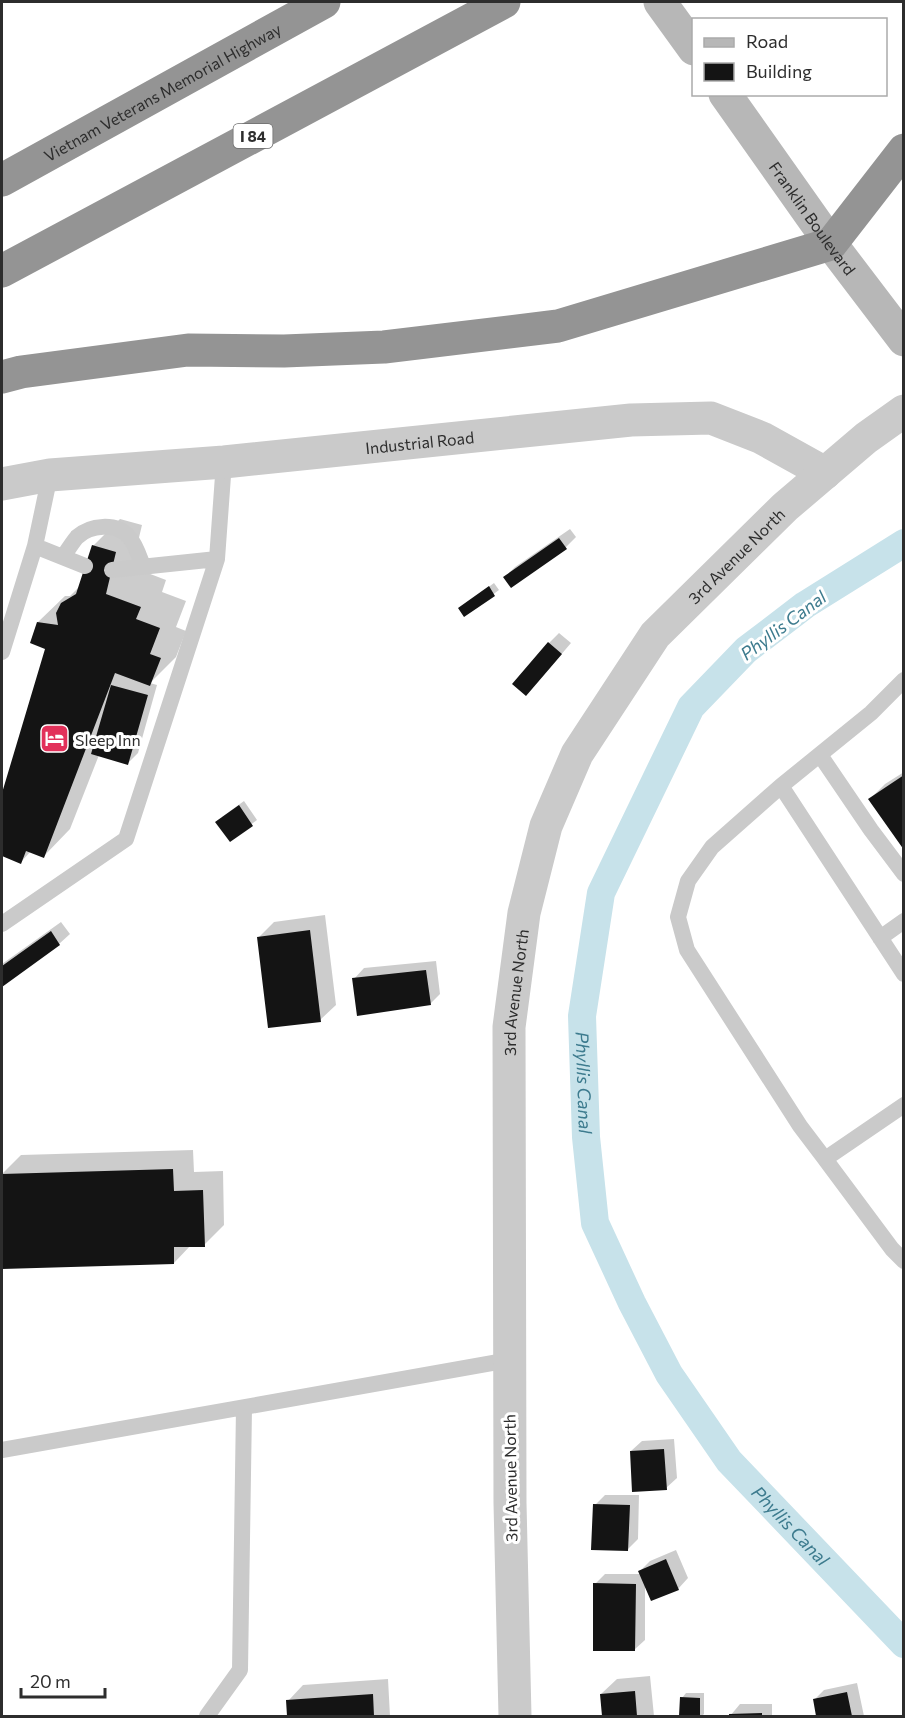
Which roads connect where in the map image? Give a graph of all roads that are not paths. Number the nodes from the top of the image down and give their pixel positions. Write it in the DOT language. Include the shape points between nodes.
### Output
graph roads {
  1 [pos="324,2"];
  2 [pos="504,2"];
  3 [pos="726,96"];
  4 [pos="903,150"];
  5 [pos="2,180"];
  6 [pos="831,244"];
  7 [pos="2,271"];
  8 [pos="903,340"];
  9 [pos="2,377"];
  10 [pos="903,411"];
  11 [pos="224,462"];
  12 [pos="825,473"];
  13 [pos="50,475"];
  14 [pos="2,484"];
  15 [pos="35,546"];
  16 [pos="63,557"];
  17 [pos="217,559"];
  18 [pos="85,566"];
  19 [pos="143,566"];
  20 [pos="112,570"];
  21 [pos="2,652"];
  22 [pos="903,680"];
  23 [pos="820,755"];
  24 [pos="781,786"];
  25 [pos="903,874"];
  26 [pos="903,921"];
  27 [pos="2,924"];
  28 [pos="880,938"];
  29 [pos="903,974"];
  30 [pos="903,1105"];
  31 [pos="825,1159"];
  32 [pos="900,1251"];
  33 [pos="510,1360"];
  34 [pos="244,1407"];
  35 [pos="2,1450"];
  36 [pos="207,1716"];
  37 [pos="515,1716"];
  1 -- 5 [label="highway, Vietnam Veterans Memorial Highway"];
  2 -- 7 [label="highway, I 84"];
  3 -- 6 [label="main road, Franklin Boulevard"];
  4 -- 6 [label="highway"];
  6 -- 8 [label="main road, Franklin Boulevard"];
  6 -- 9 [label="highway" via="558,326 384,347 188,350"];
  10 -- 12 [label="street, 3rd Avenue North"];
  11 -- 12 [label="street, Industrial Road" via="631,420 711,418 762,438"];
  11 -- 13 [label="street, Industrial Road"];
  11 -- 17 [label="lane"];
  12 -- 33 [label="street, 3rd Avenue North" via="655,635 578,754 546,826 525,913 509,1027"];
  13 -- 14 [label="street, Industrial Road"];
  13 -- 15 [label="lane"];
  15 -- 16 [label="lane"];
  15 -- 21 [label="lane"];
  16 -- 18 [label="lane"];
  16 -- 19 [label="lane" via="76,538 93,527 112,528 127,534"];
  17 -- 19 [label="lane"];
  17 -- 27 [label="lane" via="126,839"];
  19 -- 20 [label="lane"];
  22 -- 23 [label="lane" via="871,713"];
  23 -- 24 [label="lane"];
  23 -- 25 [label="lane"];
  24 -- 28 [label="lane"];
  24 -- 31 [label="lane" via="712,847 688,881 678,917 687,950"];
  26 -- 28 [label="lane"];
  28 -- 29 [label="lane"];
  30 -- 31 [label="lane"];
  31 -- 32 [label="lane"];
  33 -- 34 [label="lane"];
  33 -- 37 [label="street, 3rd Avenue North"];
  34 -- 35 [label="lane"];
  34 -- 36 [label="lane" via="240,1670"];
}
